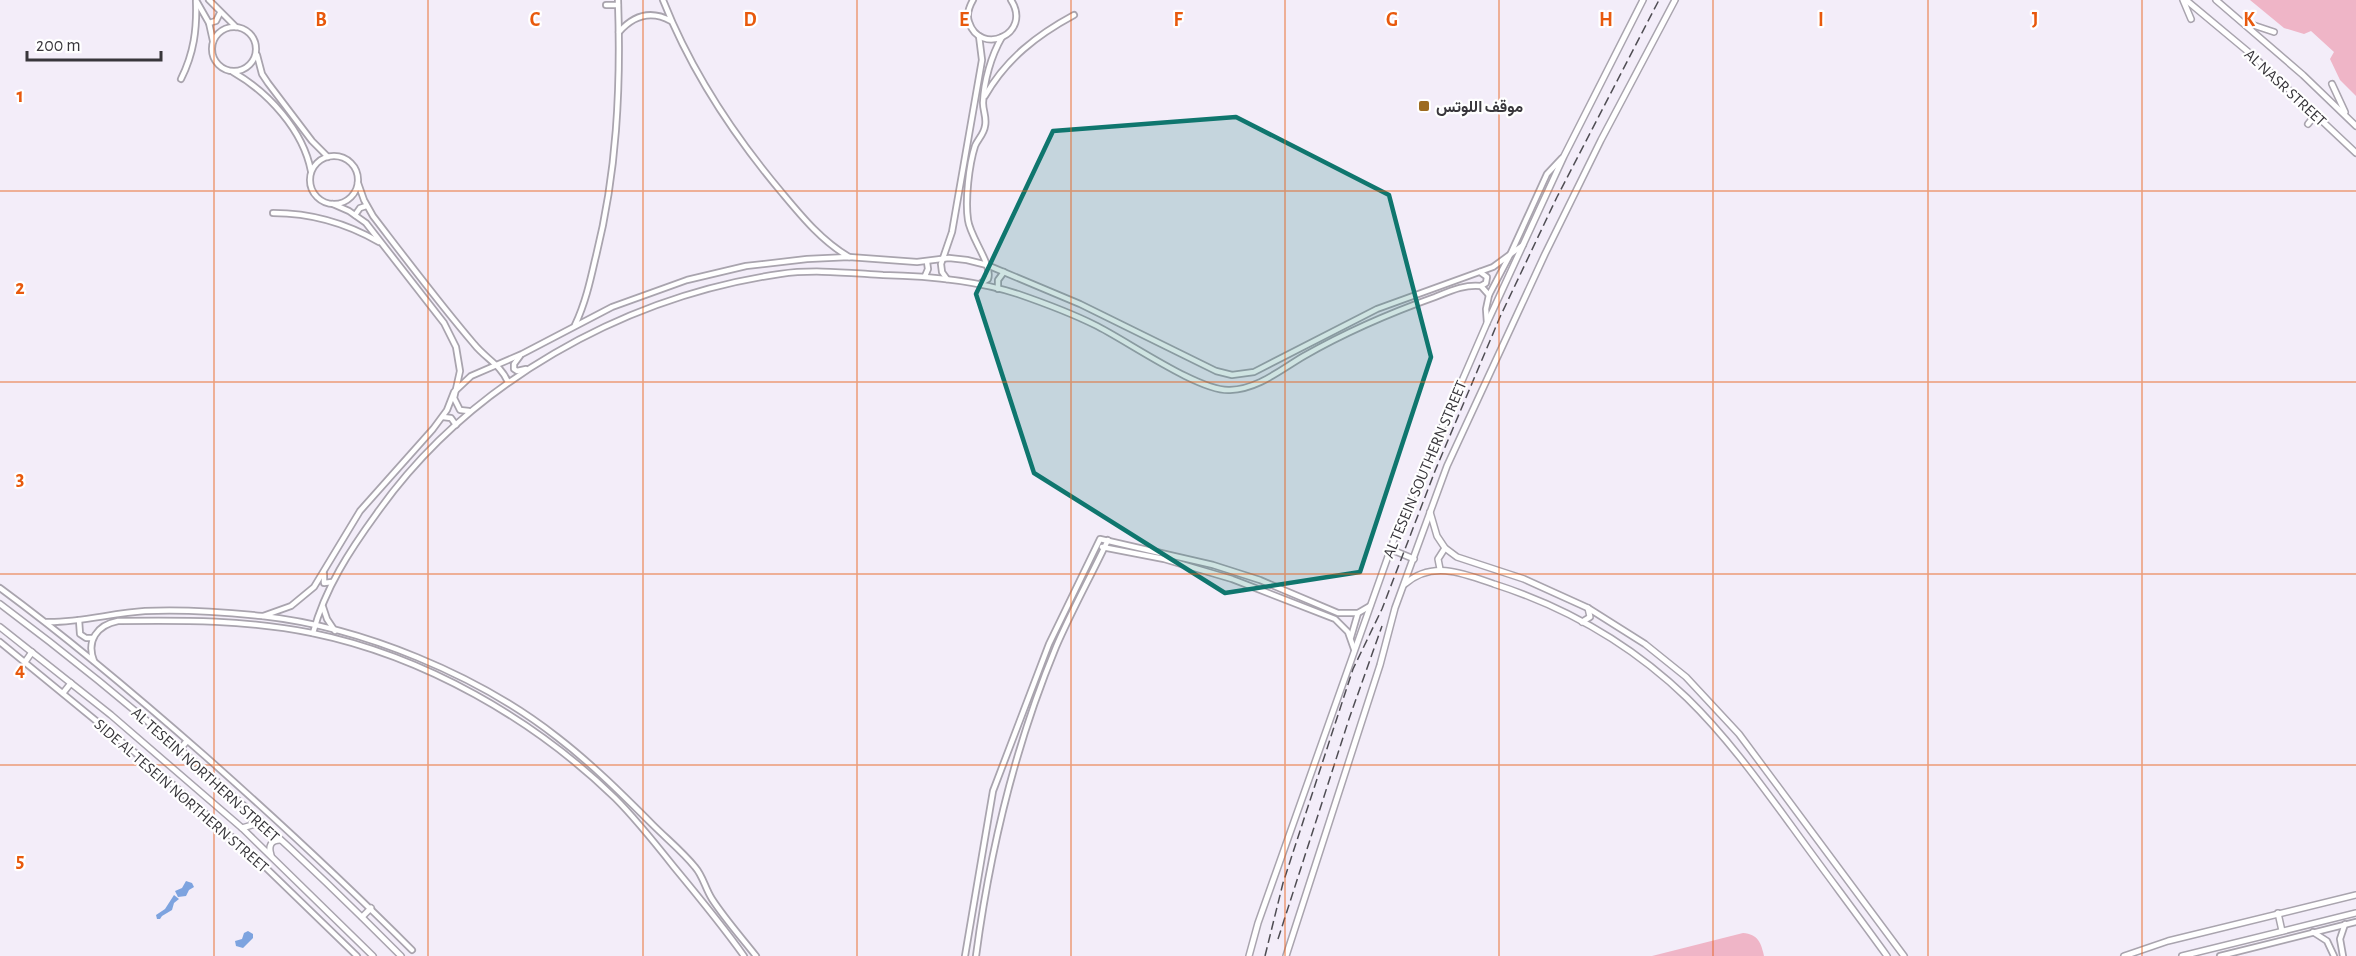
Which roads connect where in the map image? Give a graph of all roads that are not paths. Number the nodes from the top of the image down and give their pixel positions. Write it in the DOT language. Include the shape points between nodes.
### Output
graph roads {
  1 [pos="209,0"];
  2 [pos="663,0"];
  3 [pos="973,0"];
  4 [pos="1011,0"];
  5 [pos="1643,0"];
  6 [pos="1675,0"];
  7 [pos="2185,0"];
  8 [pos="2216,0"];
  9 [pos="196,1"];
  10 [pos="618,3"];
  11 [pos="606,5"];
  12 [pos="220,13"];
  13 [pos="1074,15"];
  14 [pos="2191,19"];
  15 [pos="671,21"];
  16 [pos="209,22"];
  17 [pos="2242,22"];
  18 [pos="236,27"];
  19 [pos="619,32"];
  20 [pos="2274,32"];
  21 [pos="979,36"];
  22 [pos="1002,37"];
  23 [pos="214,42"];
  24 [pos="256,52"];
  25 [pos="231,71"];
  26 [pos="262,74"];
  27 [pos="181,79"];
  28 [pos="254,80"];
  29 [pos="2332,84"];
  30 [pos="984,98"];
  31 [pos="2316,114"];
  32 [pos="2346,116"];
  33 [pos="2308,124"];
  34 [pos="2356,126"];
  35 [pos="313,152"];
  36 [pos="2356,153"];
  37 [pos="1564,156"];
  38 [pos="328,157"];
  39 [pos="312,173"];
  40 [pos="358,183"];
  41 [pos="333,204"];
  42 [pos="366,206"];
  43 [pos="273,213"];
  44 [pos="355,215"];
  45 [pos="1525,243"];
  46 [pos="382,244"];
  47 [pos="1510,255"];
  48 [pos="849,258"];
  49 [pos="942,260"];
  50 [pos="927,262"];
  51 [pos="987,265"];
  52 [pos="1004,272"];
  53 [pos="1480,272"];
  54 [pos="925,276"];
  55 [pos="947,279"];
  56 [pos="978,284"];
  57 [pos="1481,286"];
  58 [pos="998,289"];
  59 [pos="1489,295"];
  60 [pos="452,318"];
  61 [pos="444,323"];
  62 [pos="1487,323"];
  63 [pos="574,326"];
  64 [pos="522,354"];
  65 [pos="1282,357"];
  66 [pos="496,364"];
  67 [pos="1287,366"];
  68 [pos="534,367"];
  69 [pos="508,382"];
  70 [pos="454,392"];
  71 [pos="471,411"];
  72 [pos="443,417"];
  73 [pos="456,425"];
  74 [pos="1430,511"];
  75 [pos="1108,540"];
  76 [pos="1096,546"];
  77 [pos="1104,548"];
  78 [pos="1445,548"];
  79 [pos="1390,549"];
  80 [pos="1414,559"];
  81 [pos="1440,569"];
  82 [pos="324,572"];
  83 [pos="333,582"];
  84 [pos="1405,584"];
  85 [pos="0,588"];
  86 [pos="0,603"];
  87 [pos="322,605"];
  88 [pos="1371,606"];
  89 [pos="1588,608"];
  90 [pos="195,612"];
  91 [pos="1358,613"];
  92 [pos="263,616"];
  93 [pos="195,619"];
  94 [pos="79,620"];
  95 [pos="46,622"];
  96 [pos="1582,622"];
  97 [pos="1616,624"];
  98 [pos="315,625"];
  99 [pos="0,627"];
  100 [pos="335,631"];
  101 [pos="313,633"];
  102 [pos="1351,636"];
  103 [pos="1606,636"];
  104 [pos="93,638"];
  105 [pos="0,644"];
  106 [pos="1049,644"];
  107 [pos="1056,647"];
  108 [pos="1354,649"];
  109 [pos="32,652"];
  110 [pos="94,661"];
  111 [pos="25,662"];
  112 [pos="71,683"];
  113 [pos="63,693"];
  114 [pos="188,741"];
  115 [pos="179,750"];
  116 [pos="253,815"];
  117 [pos="242,828"];
  118 [pos="280,840"];
  119 [pos="271,855"];
  120 [pos="678,860"];
  121 [pos="706,888"];
  122 [pos="693,890"];
  123 [pos="2356,895"];
  124 [pos="371,908"];
  125 [pos="2356,913"];
  126 [pos="2277,914"];
  127 [pos="362,917"];
  128 [pos="2356,922"];
  129 [pos="2344,924"];
  130 [pos="2282,931"];
  131 [pos="2313,932"];
  132 [pos="412,950"];
  133 [pos="357,956"];
  134 [pos="373,956"];
  135 [pos="401,956"];
  136 [pos="744,956"];
  137 [pos="756,956"];
  138 [pos="965,956"];
  139 [pos="976,956"];
  140 [pos="1249,956"];
  141 [pos="1286,956"];
  142 [pos="1887,956"];
  143 [pos="1904,956"];
  144 [pos="2124,956"];
  145 [pos="2182,956"];
  146 [pos="2220,956"];
  147 [pos="2334,956"];
  148 [pos="2343,956"];
  1 -- 12 [label="street"];
  2 -- 15 [label="street"];
  3 -- 21 [label="street" via="968,20"];
  4 -- 22 [label="street" via="1015,23"];
  5 -- 37 [label="main road, AL TESEIN SOUTHERN STREET"];
  6 -- 74 [label="main road, AL TESEIN SOUTHERN STREET" via="1545,254"];
  7 -- 14 [label="main road"];
  7 -- 31 [label="main road, AL NASR STREET"];
  8 -- 17 [label="main road, AL NASR STREET"];
  9 -- 16 [label="street"];
  9 -- 27 [label="street" via="195,37"];
  10 -- 11 [label="street"];
  10 -- 19 [label="street"];
  12 -- 16 [label="street" via="216,21"];
  12 -- 18 [label="street"];
  13 -- 30 [label="street" via="1018,53"];
  15 -- 19 [label="street" via="658,15 644,15"];
  15 -- 48 [label="street" via="693,65 745,146 808,223"];
  16 -- 23 [label="street"];
  17 -- 20 [label="main road"];
  17 -- 32 [label="main road, AL NASR STREET"];
  18 -- 23 [label="street" via="225,29"];
  18 -- 24 [label="street" via="253,37"];
  19 -- 63 [label="street" via="619,93 612,171 600,241"];
  21 -- 22 [label="street"];
  21 -- 49 [label="street" via="982,60 952,232"];
  22 -- 30 [label="street" via="992,57"];
  23 -- 25 [label="street" via="215,60"];
  24 -- 25 [label="street" via="245,68"];
  24 -- 26 [label="street"];
  25 -- 28 [label="street"];
  26 -- 28 [label="street"];
  26 -- 35 [label="street"];
  28 -- 35 [label="street"];
  29 -- 32 [label="main road"];
  30 -- 51 [label="street" via="986,126 974,149 967,209 971,232"];
  31 -- 33 [label="main road"];
  31 -- 36 [label="main road, AL NASR STREET"];
  32 -- 34 [label="main road, AL NASR STREET"];
  35 -- 38 [label="street"];
  35 -- 39 [label="street"];
  37 -- 45 [label="main road, AL TESEIN SOUTHERN STREET"];
  37 -- 47 [label="street" via="1547,174"];
  38 -- 39 [label="street"];
  38 -- 40 [label="street" via="350,162 357,171"];
  39 -- 41 [label="street" via="314,192"];
  40 -- 41 [label="street" via="350,198"];
  40 -- 42 [label="street"];
  41 -- 44 [label="street"];
  42 -- 44 [label="street"];
  42 -- 60 [label="street"];
  43 -- 46 [label="street" via="322,219"];
  44 -- 46 [label="street"];
  45 -- 47 [label="street"];
  45 -- 62 [label="main road, AL TESEIN SOUTHERN STREET"];
  46 -- 61 [label="street"];
  47 -- 53 [label="street"];
  47 -- 59 [label="street"];
  48 -- 50 [label="street"];
  48 -- 63 [label="street" via="777,262 714,273 612,307"];
  49 -- 50 [label="street"];
  49 -- 51 [label="street"];
  49 -- 55 [label="street" via="942,272"];
  50 -- 54 [label="street"];
  51 -- 52 [label="street"];
  51 -- 56 [label="street" via="988,279"];
  52 -- 58 [label="street"];
  52 -- 65 [label="street" via="1120,322 1221,373 1250,373"];
  53 -- 57 [label="street" via="1487,277"];
  53 -- 65 [label="street" via="1366,314"];
  54 -- 55 [label="street"];
  54 -- 68 [label="street" via="782,274 726,285 632,315"];
  55 -- 56 [label="street"];
  56 -- 58 [label="street"];
  57 -- 59 [label="street"];
  57 -- 67 [label="street" via="1464,286 1375,320"];
  58 -- 67 [label="street" via="1095,324 1198,382 1216,388 1231,390 1256,385"];
  59 -- 62 [label="street"];
  60 -- 61 [label="street"];
  60 -- 66 [label="street"];
  61 -- 70 [label="street" via="459,361"];
  62 -- 79 [label="main road, AL TESEIN SOUTHERN STREET"];
  63 -- 64 [label="street"];
  64 -- 66 [label="street"];
  64 -- 68 [label="street" via="514,364 515,370"];
  65 -- 67 [label="street"];
  66 -- 69 [label="street"];
  66 -- 70 [label="street" via="471,376"];
  68 -- 69 [label="street"];
  69 -- 71 [label="street"];
  70 -- 71 [label="street" via="458,408"];
  70 -- 72 [label="street"];
  71 -- 73 [label="street"];
  72 -- 73 [label="street" via="451,418"];
  72 -- 82 [label="street" via="360,511"];
  73 -- 83 [label="street" via="397,485"];
  74 -- 78 [label="main road" via="1434,530"];
  74 -- 80 [label="main road, AL TESEIN SOUTHERN STREET"];
  75 -- 76 [label="street" via="1101,539"];
  75 -- 77 [label="street"];
  75 -- 91 [label="street" via="1213,565 1338,613"];
  76 -- 77 [label="street"];
  76 -- 106 [label="street"];
  77 -- 102 [label="street" via="1164,559 1248,584 1335,619"];
  77 -- 107 [label="street"];
  78 -- 81 [label="main road" via="1439,556"];
  78 -- 89 [label="main road" via="1464,560 1524,579"];
  79 -- 80 [label="main road"];
  79 -- 88 [label="main road, AL TESEIN SOUTHERN STREET"];
  80 -- 84 [label="main road, AL TESEIN SOUTHERN STREET"];
  81 -- 84 [label="main road" via="1422,572"];
  81 -- 96 [label="main road" via="1508,588"];
  82 -- 83 [label="street" via="323,582"];
  82 -- 92 [label="street" via="300,601"];
  83 -- 87 [label="street"];
  84 -- 141 [label="main road, AL TESEIN SOUTHERN STREET"];
  85 -- 95 [label="street"];
  86 -- 115 [label="main road, AL TESEIN NORTHERN STREET" via="123,700"];
  87 -- 98 [label="street"];
  87 -- 100 [label="street"];
  88 -- 91 [label="street"];
  88 -- 108 [label="main road, AL TESEIN SOUTHERN STREET"];
  89 -- 96 [label="main road" via="1590,617"];
  89 -- 97 [label="main road"];
  90 -- 92 [label="street"];
  90 -- 93 [label="street"];
  90 -- 94 [label="street" via="145,611"];
  91 -- 102 [label="street"];
  92 -- 98 [label="street"];
  93 -- 101 [label="street"];
  93 -- 104 [label="street" via="113,622"];
  94 -- 95 [label="street"];
  94 -- 104 [label="street" via="80,634"];
  95 -- 110 [label="street"];
  96 -- 103 [label="main road"];
  97 -- 103 [label="main road" via="1607,627"];
  97 -- 143 [label="main road" via="1672,665 1724,715"];
  98 -- 100 [label="street"];
  98 -- 101 [label="street"];
  99 -- 109 [label="main road, AL TESEIN NORTHERN STREET"];
  100 -- 120 [label="street" via="446,669 555,735 604,776"];
  101 -- 120 [label="street" via="425,670 497,707 557,747"];
  102 -- 108 [label="street"];
  103 -- 142 [label="main road" via="1662,676 1716,728"];
  104 -- 110 [label="street"];
  105 -- 111 [label="street, SIDE AL TESEIN NORTHERN STREET"];
  106 -- 107 [label="street"];
  106 -- 138 [label="street" via="991,796"];
  107 -- 139 [label="street" via="1008,786"];
  108 -- 140 [label="main road, AL TESEIN SOUTHERN STREET"];
  109 -- 111 [label="main road"];
  109 -- 112 [label="main road, AL TESEIN NORTHERN STREET"];
  110 -- 114 [label="street"];
  111 -- 113 [label="street, SIDE AL TESEIN NORTHERN STREET"];
  112 -- 113 [label="main road"];
  112 -- 117 [label="main road, AL TESEIN NORTHERN STREET"];
  113 -- 133 [label="street, SIDE AL TESEIN NORTHERN STREET" via="262,864"];
  114 -- 115 [label="main road"];
  114 -- 124 [label="street"];
  115 -- 116 [label="main road, AL TESEIN NORTHERN STREET"];
  116 -- 117 [label="main road" via="252,825"];
  116 -- 118 [label="main road, AL TESEIN NORTHERN STREET"];
  117 -- 119 [label="main road, AL TESEIN NORTHERN STREET"];
  118 -- 119 [label="main road" via="272,842"];
  118 -- 127 [label="main road, AL TESEIN NORTHERN STREET"];
  119 -- 134 [label="main road, AL TESEIN NORTHERN STREET"];
  120 -- 121 [label="street" via="700,873"];
  120 -- 122 [label="street"];
  121 -- 122 [label="street"];
  121 -- 137 [label="street"];
  122 -- 136 [label="street"];
  123 -- 126 [label="main road"];
  124 -- 127 [label="main road"];
  124 -- 132 [label="street"];
  125 -- 130 [label="main road"];
  126 -- 130 [label="main road"];
  126 -- 144 [label="main road"];
  127 -- 135 [label="main road, AL TESEIN NORTHERN STREET"];
  128 -- 129 [label="street"];
  129 -- 131 [label="street"];
  129 -- 148 [label="street" via="2340,939"];
  130 -- 145 [label="main road"];
  131 -- 146 [label="street"];
  131 -- 147 [label="street" via="2327,941"];
}
